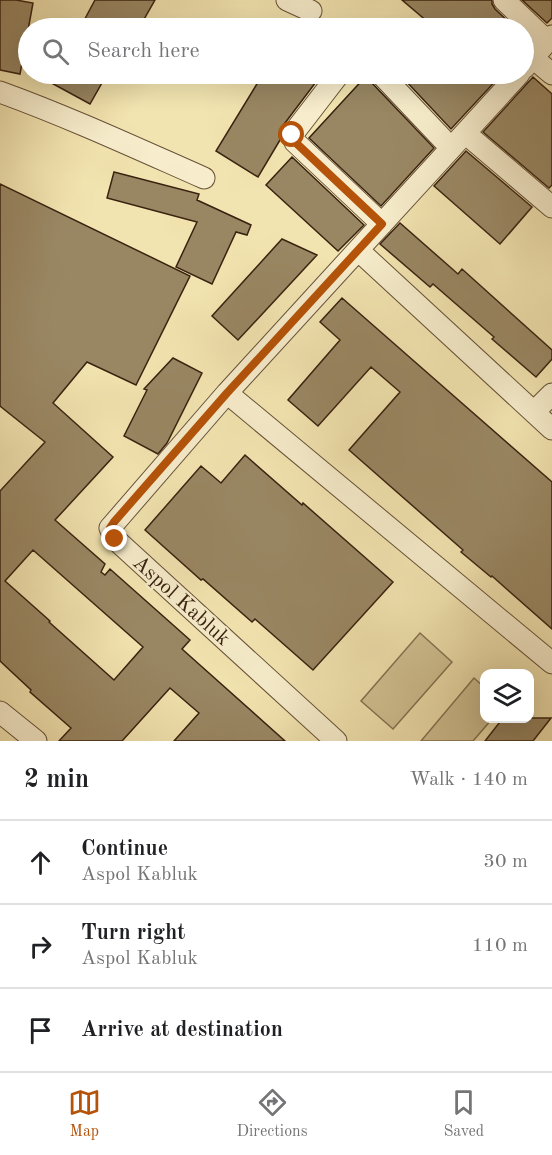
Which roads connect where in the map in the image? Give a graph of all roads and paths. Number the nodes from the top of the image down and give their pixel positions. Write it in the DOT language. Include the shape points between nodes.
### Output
graph roads {
  1 [pos="287,0"];
  2 [pos="504,0"];
  3 [pos="311,11"];
  4 [pos="525,18"];
  5 [pos="534,25"];
  6 [pos="550,39"];
  7 [pos="534,56"];
  8 [pos="534,66"];
  9 [pos="552,74"];
  10 [pos="331,84"];
  11 [pos="392,84"];
  12 [pos="510,84"];
  13 [pos="0,92"];
  14 [pos="458,141"];
  15 [pos="204,178"];
  16 [pos="552,207"];
  17 [pos="382,224"];
  18 [pos="358,250"];
  19 [pos="227,393"];
  20 [pos="552,394"];
  21 [pos="534,412"];
  22 [pos="552,429"];
  23 [pos="552,663"];
  24 [pos="0,712"];
  25 [pos="36,741"];
  26 [pos="336,741"];
  1 -- 3 [label="street"];
  2 -- 4 [label="street"];
  5 -- 6 [label="street"];
  6 -- 7 [label="street"];
  8 -- 9 [label="street"];
  10 -- 17 [label="street" via="292,135"];
  11 -- 14 [label="street"];
  12 -- 14 [label="street, Aspol Kabluk"];
  13 -- 15 [label="street"];
  14 -- 16 [label="street"];
  14 -- 17 [label="street, Aspol Kabluk"];
  17 -- 18 [label="street, Aspol Kabluk"];
  18 -- 19 [label="street, Aspol Kabluk"];
  18 -- 21 [label="street"];
  19 -- 23 [label="street"];
  19 -- 26 [label="street, Aspol Kabluk" via="110,528 115,539"];
  20 -- 21 [label="street"];
  21 -- 22 [label="street"];
  24 -- 25 [label="street"];
}
